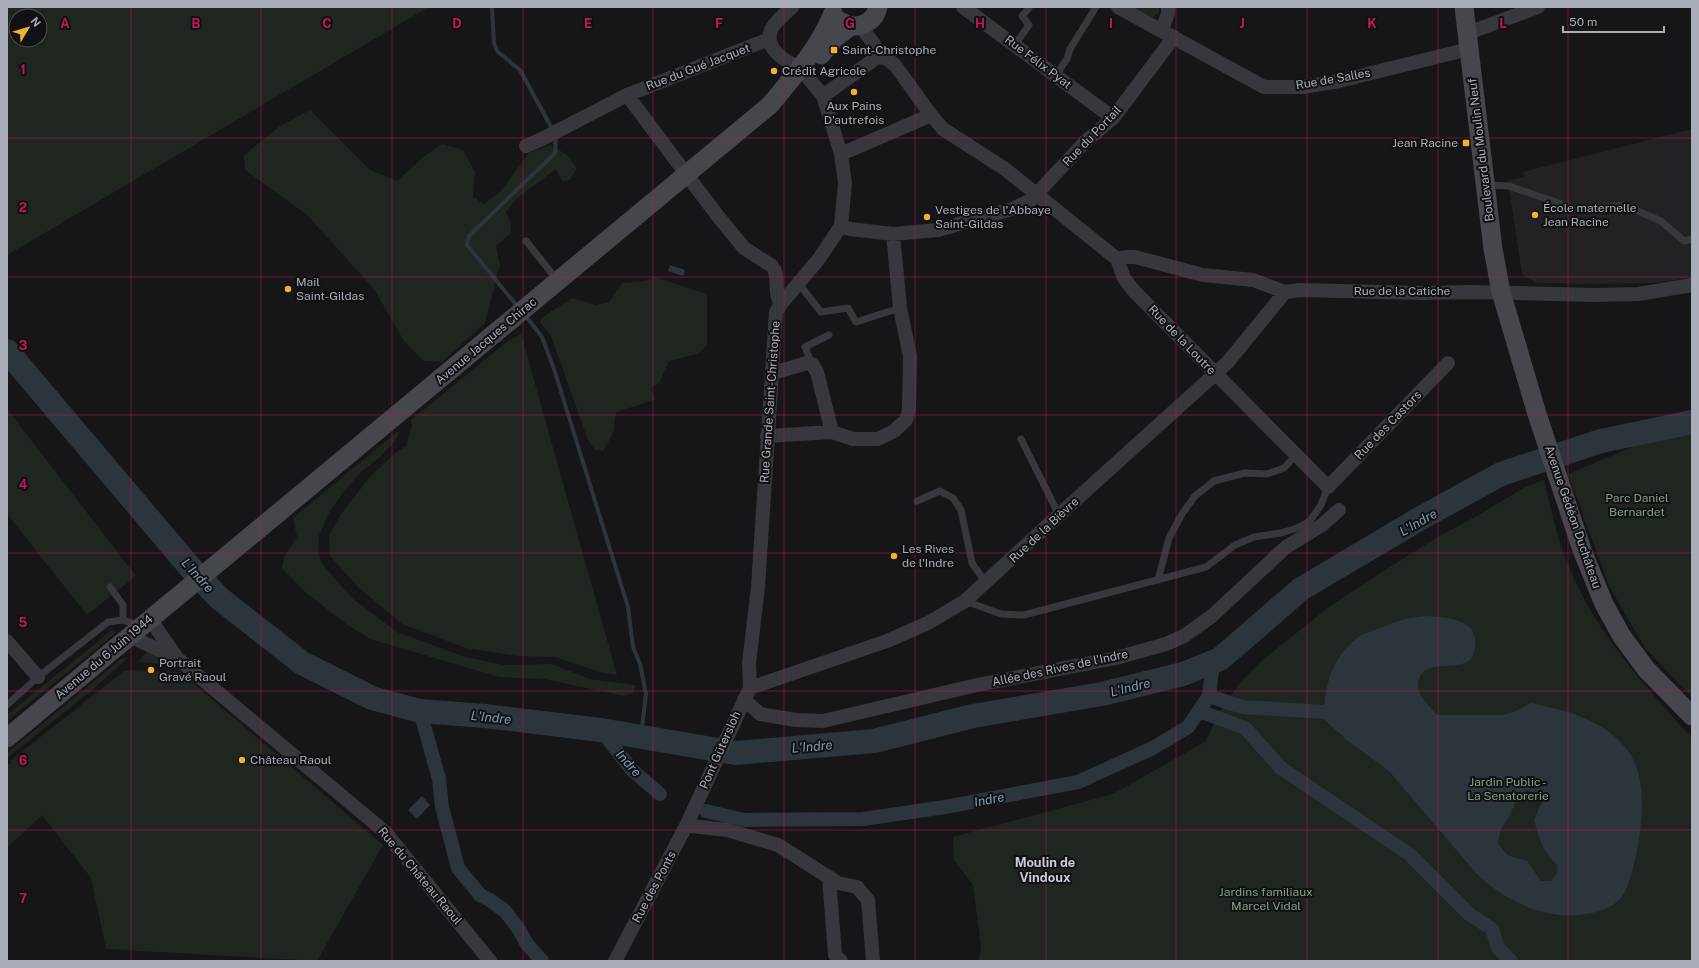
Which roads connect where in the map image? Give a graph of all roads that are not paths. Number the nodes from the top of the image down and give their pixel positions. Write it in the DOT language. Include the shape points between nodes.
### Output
graph roads {
  1 [pos="792,7"];
  2 [pos="963,7"];
  3 [pos="1096,7"];
  4 [pos="1118,7"];
  5 [pos="1168,7"];
  6 [pos="1464,7"];
  7 [pos="1538,7"];
  8 [pos="879,8"];
  9 [pos="1029,8"];
  10 [pos="832,10"];
  11 [pos="856,26"];
  12 [pos="1162,30"];
  13 [pos="1174,38"];
  14 [pos="769,39"];
  15 [pos="1468,41"];
  16 [pos="1015,45"];
  17 [pos="876,58"];
  18 [pos="803,71"];
  19 [pos="1056,75"];
  20 [pos="627,95"];
  21 [pos="823,96"];
  22 [pos="931,116"];
  23 [pos="1113,118"];
  24 [pos="526,146"];
  25 [pos="841,154"];
  26 [pos="685,174"];
  27 [pos="1486,185"];
  28 [pos="1037,195"];
  29 [pos="841,226"];
  30 [pos="893,234"];
  31 [pos="1692,239"];
  32 [pos="526,242"];
  33 [pos="1117,259"];
  34 [pos="558,281"];
  35 [pos="799,284"];
  36 [pos="1692,285"];
  37 [pos="1285,292"];
  38 [pos="1501,292"];
  39 [pos="781,304"];
  40 [pos="900,308"];
  41 [pos="829,335"];
  42 [pos="1448,363"];
  43 [pos="812,364"];
  44 [pos="773,373"];
  45 [pos="1215,374"];
  46 [pos="832,432"];
  47 [pos="767,436"];
  48 [pos="1021,439"];
  49 [pos="1296,455"];
  50 [pos="1328,487"];
  51 [pos="916,501"];
  52 [pos="1339,510"];
  53 [pos="1059,515"];
  54 [pos="201,576"];
  55 [pos="1158,580"];
  56 [pos="986,583"];
  57 [pos="110,587"];
  58 [pos="966,601"];
  59 [pos="141,622"];
  60 [pos="7,641"];
  61 [pos="177,658"];
  62 [pos="38,677"];
  63 [pos="745,697"];
  64 [pos="7,704"];
  65 [pos="1692,716"];
  66 [pos="7,738"];
  67 [pos="690,818"];
  68 [pos="829,877"];
  69 [pos="490,961"];
  70 [pos="615,961"];
  71 [pos="841,961"];
  72 [pos="873,961"];
  1 -- 14 [label="street" via="771,29"];
  2 -- 16 [label="street, Rue Félix Pyat"];
  3 -- 19 [label="lane"];
  4 -- 12 [label="street, Rue de Salles"];
  5 -- 12 [label="street"];
  6 -- 15 [label="main road, Boulevard du Moulin Neuf"];
  7 -- 15 [label="street, Rue de Salles"];
  8 -- 11 [label="main road" via="871,20"];
  9 -- 16 [label="lane" via="1022,16 1029,25"];
  10 -- 11 [label="main road" via="844,24"];
  10 -- 18 [label="main road" via="825,31"];
  11 -- 17 [label="street" via="874,44"];
  11 -- 18 [label="main road" via="834,39"];
  12 -- 13 [label="street, Rue de Salles"];
  13 -- 15 [label="street, Rue de Salles" via="1264,87 1303,86 1339,81"];
  13 -- 23 [label="street, Rue du Portail"];
  14 -- 18 [label="street" via="781,58"];
  14 -- 20 [label="street, Rue du Gué Jacquet"];
  15 -- 27 [label="main road, Boulevard du Moulin Neuf"];
  16 -- 19 [label="street, Rue Félix Pyat"];
  17 -- 21 [label="street"];
  17 -- 22 [label="street" via="884,57 895,65"];
  18 -- 21 [label="street"];
  18 -- 26 [label="main road, Avenue Jacques Chirac" via="786,97 770,105"];
  19 -- 23 [label="street, Rue Félix Pyat"];
  20 -- 24 [label="street, Rue du Gué Jacquet"];
  20 -- 26 [label="street"];
  21 -- 25 [label="street"];
  22 -- 25 [label="street"];
  22 -- 28 [label="street" via="943,129 1005,169"];
  23 -- 28 [label="street, Rue du Portail" via="1085,142"];
  25 -- 29 [label="street" via="845,183"];
  26 -- 34 [label="main road, Avenue Jacques Chirac"];
  26 -- 39 [label="street" via="744,248 775,270 776,296"];
  27 -- 31 [label="lane" via="1509,186 1579,210 1624,205 1661,221 1684,241"];
  27 -- 38 [label="main road, Boulevard du Moulin Neuf"];
  28 -- 30 [label="street, Rue du Portail" via="1012,209 938,230"];
  28 -- 33 [label="street"];
  29 -- 30 [label="street, Rue du Portail"];
  29 -- 35 [label="street, Rue Grande Saint-Christophe"];
  30 -- 40 [label="street"];
  32 -- 34 [label="lane"];
  33 -- 37 [label="street, Rue de la Catiche" via="1135,257 1203,275 1253,280"];
  33 -- 45 [label="street, Rue de la Loutre" via="1124,278 1133,290"];
  34 -- 54 [label="main road, Avenue Jacques Chirac"];
  35 -- 39 [label="street, Rue Grande Saint-Christophe"];
  35 -- 40 [label="lane" via="821,312 848,308 856,322"];
  36 -- 38 [label="street, Rue de la Catiche" via="1638,294"];
  37 -- 38 [label="street, Rue de la Catiche"];
  37 -- 45 [label="street, Rue de la Bièvre" via="1228,362"];
  38 -- 65 [label="main road, Avenue Gédéon Duchâteau" via="1537,414 1582,550 1604,604 1621,635 1646,669"];
  39 -- 44 [label="street, Rue Grande Saint-Christophe" via="776,312"];
  40 -- 46 [label="street" via="910,356 909,410 906,420 894,431 878,438 853,439"];
  41 -- 43 [label="lane" via="805,347"];
  42 -- 50 [label="street, Rue des Castors"];
  43 -- 44 [label="street" via="807,363"];
  43 -- 46 [label="street" via="817,372"];
  44 -- 47 [label="street, Rue Grande Saint-Christophe"];
  45 -- 49 [label="street, Rue de la Loutre"];
  45 -- 53 [label="street, Rue de la Bièvre"];
  46 -- 47 [label="street"];
  47 -- 63 [label="street, Rue Grande Saint-Christophe" via="758,587"];
  48 -- 53 [label="lane"];
  49 -- 50 [label="street, Rue de la Loutre"];
  49 -- 55 [label="lane" via="1284,468 1267,474 1245,473 1214,480 1195,496 1169,538"];
  50 -- 55 [label="lane" via="1321,505 1310,521 1281,533 1254,537 1234,545 1206,567"];
  51 -- 56 [label="lane" via="940,491 953,498 961,510 972,563"];
  52 -- 63 [label="street, Allée des Rives de l'Indre" via="1322,525 1286,548 1212,616 1184,636 1166,644 1116,658 977,685 823,721 760,714"];
  53 -- 56 [label="street, Rue de la Bièvre"];
  54 -- 59 [label="main road, Avenue du 6 Juin 1944"];
  55 -- 58 [label="lane" via="1024,615 1001,614"];
  56 -- 58 [label="street, Rue de la Bièvre"];
  57 -- 59 [label="lane" via="123,605"];
  58 -- 63 [label="street, Rue de la Bièvre" via="928,623 887,641"];
  59 -- 61 [label="street, Rue du Château Raoul"];
  59 -- 61 [label="street, Rue du Château Raoul"];
  59 -- 62 [label="lane" via="108,622"];
  59 -- 66 [label="main road, Avenue du 6 Juin 1944"];
  60 -- 62 [label="street"];
  61 -- 69 [label="street, Rue du Château Raoul" via="385,832"];
  62 -- 64 [label="lane"];
  63 -- 67 [label="street, Pont Gütersloh"];
  67 -- 68 [label="street" via="692,826 727,830 778,845"];
  67 -- 70 [label="street, Rue des Ponts"];
  68 -- 71 [label="street" via="834,955"];
  68 -- 72 [label="street" via="838,883 857,887 868,900"];
}
